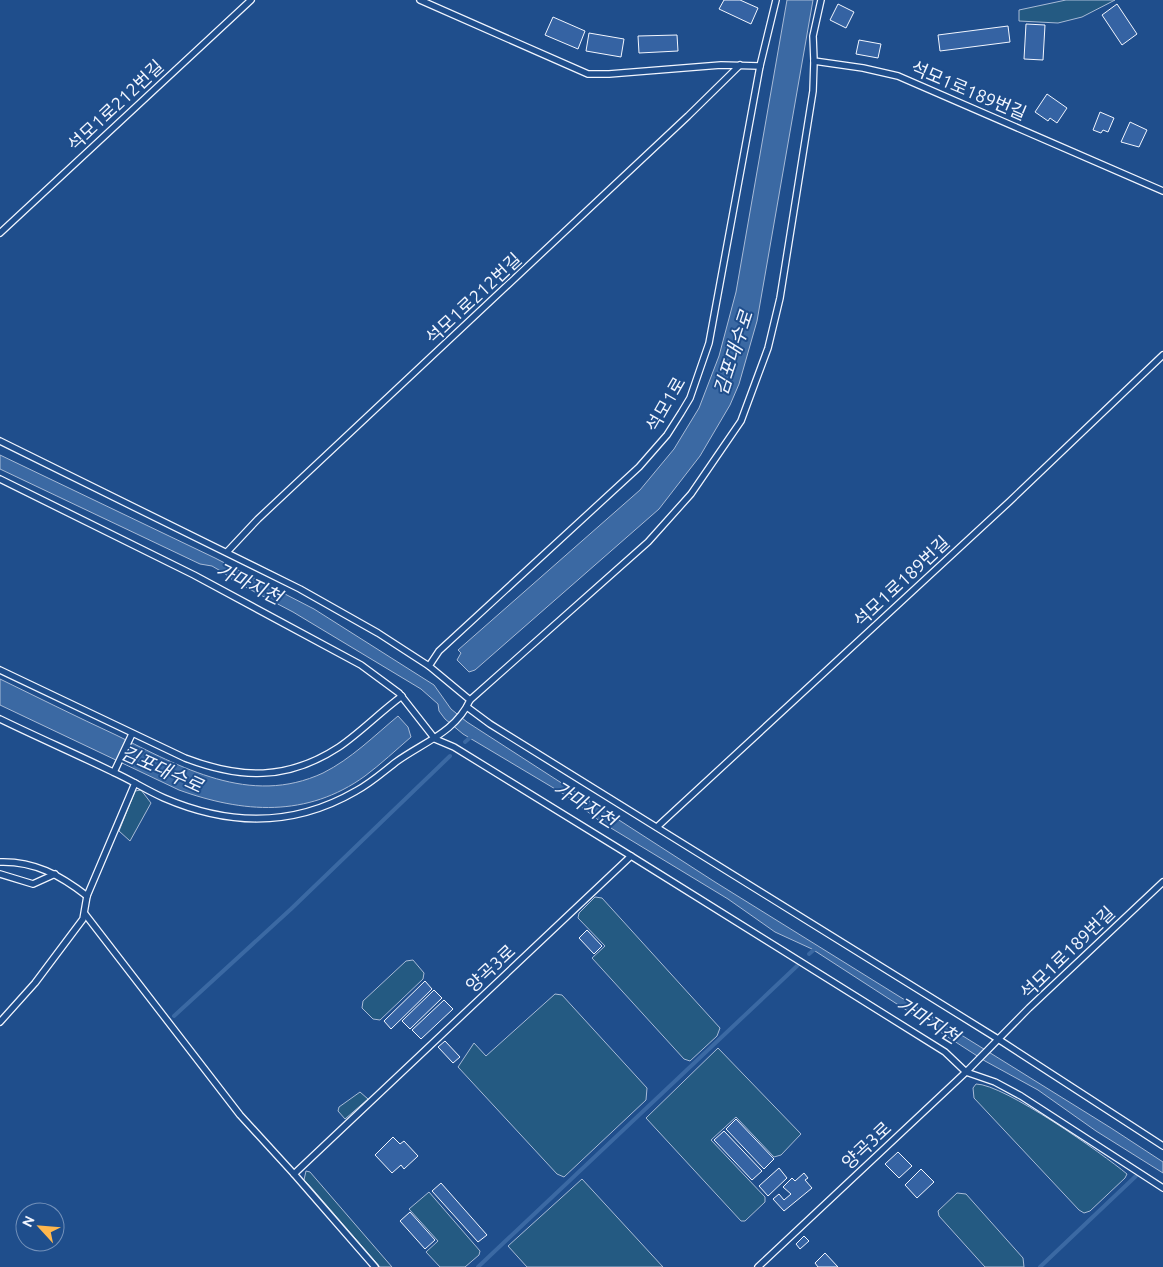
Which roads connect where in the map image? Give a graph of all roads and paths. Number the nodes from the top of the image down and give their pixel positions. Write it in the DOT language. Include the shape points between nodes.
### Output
graph roads {
  1 [pos="251,0"];
  2 [pos="420,0"];
  3 [pos="776,0"];
  4 [pos="821,0"];
  5 [pos="814,61"];
  6 [pos="740,65"];
  7 [pos="760,66"];
  8 [pos="1163,192"];
  9 [pos="0,233"];
  10 [pos="1163,355"];
  11 [pos="0,441"];
  12 [pos="0,480"];
  13 [pos="227,552"];
  14 [pos="429,666"];
  15 [pos="0,670"];
  16 [pos="402,696"];
  17 [pos="470,700"];
  18 [pos="466,709"];
  19 [pos="0,719"];
  20 [pos="131,737"];
  21 [pos="435,738"];
  22 [pos="115,770"];
  23 [pos="135,783"];
  24 [pos="657,827"];
  25 [pos="631,856"];
  26 [pos="0,862"];
  27 [pos="0,874"];
  28 [pos="55,874"];
  29 [pos="1163,882"];
  30 [pos="87,896"];
  31 [pos="85,914"];
  32 [pos="0,1022"];
  33 [pos="998,1039"];
  34 [pos="993,1044"];
  35 [pos="967,1070"];
  36 [pos="1163,1146"];
  37 [pos="294,1174"];
  38 [pos="1163,1188"];
  39 [pos="375,1267"];
  40 [pos="758,1267"];
  1 -- 9 [label="lane, 석모1로212번길"];
  2 -- 6 [label="lane" via="588,74"];
  3 -- 7 [label="lane, 석모1로"];
  4 -- 5 [label="lane" via="813,36"];
  5 -- 8 [label="lane, 석모1로189번길" via="898,76"];
  5 -- 17 [label="lane" via="813,91 780,298 768,348 744,416 691,494 648,542"];
  6 -- 7 [label="lane"];
  6 -- 13 [label="lane, 석모1로212번길" via="258,519"];
  7 -- 14 [label="lane, 석모1로" via="714,324 700,371 682,413 667,436 639,467 447,642"];
  10 -- 24 [label="lane, 석모1로189번길"];
  11 -- 13 [label="lane"];
  12 -- 16 [label="lane" via="194,575 323,643 368,670"];
  13 -- 14 [label="lane" via="349,616"];
  14 -- 17 [label="lane"];
  15 -- 20 [label="lane"];
  16 -- 20 [label="lane" via="325,756 269,774 240,774 216,769"];
  16 -- 21 [label="lane"];
  17 -- 18 [label="lane"];
  18 -- 21 [label="lane"];
  18 -- 24 [label="lane"];
  19 -- 22 [label="lane"];
  20 -- 22 [label="lane"];
  21 -- 23 [label="lane" via="356,792 286,818 259,820 220,815 166,799"];
  21 -- 25 [label="lane"];
  22 -- 23 [label="lane"];
  23 -- 30 [label="lane"];
  24 -- 33 [label="lane"];
  25 -- 35 [label="lane" via="945,1052"];
  25 -- 37 [label="lane, 양곡3로"];
  26 -- 28 [label="lane" via="18,861"];
  27 -- 28 [label="lane" via="33,884"];
  28 -- 30 [label="lane"];
  29 -- 33 [label="lane, 석모1로189번길"];
  30 -- 31 [label="lane"];
  31 -- 32 [label="lane" via="35,983"];
  31 -- 37 [label="lane" via="234,1108"];
  33 -- 34 [label="lane, 석모1로189번길"];
  33 -- 36 [label="lane"];
  34 -- 35 [label="lane, 양곡3로"];
  35 -- 38 [label="lane" via="1021,1096"];
  35 -- 40 [label="lane, 양곡3로"];
  37 -- 39 [label="lane"];
}
